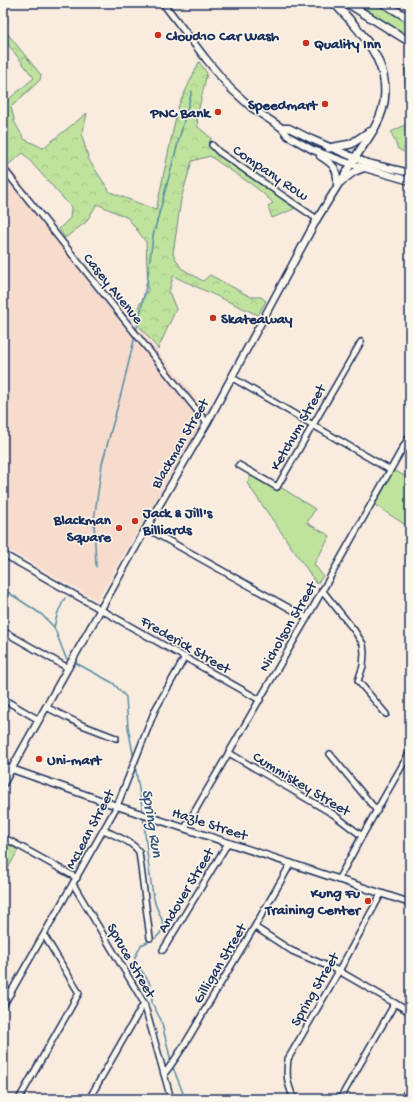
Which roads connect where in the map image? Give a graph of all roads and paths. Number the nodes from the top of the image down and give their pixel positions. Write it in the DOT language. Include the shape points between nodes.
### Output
graph roads {
  1 [pos="163,3"];
  2 [pos="334,3"];
  3 [pos="347,3"];
  4 [pos="383,3"];
  5 [pos="410,18"];
  6 [pos="410,42"];
  7 [pos="376,126"];
  8 [pos="282,128"];
  9 [pos="212,145"];
  10 [pos="329,148"];
  11 [pos="313,150"];
  12 [pos="352,161"];
  13 [pos="3,168"];
  14 [pos="364,168"];
  15 [pos="410,173"];
  16 [pos="410,181"];
  17 [pos="337,185"];
  18 [pos="317,219"];
  19 [pos="361,342"];
  20 [pos="231,377"];
  21 [pos="207,423"];
  22 [pos="312,425"];
  23 [pos="410,435"];
  24 [pos="239,465"];
  25 [pos="390,470"];
  26 [pos="146,528"];
  27 [pos="3,554"];
  28 [pos="322,590"];
  29 [pos="100,609"];
  30 [pos="307,618"];
  31 [pos="3,631"];
  32 [pos="185,657"];
  33 [pos="71,663"];
  34 [pos="3,699"];
  35 [pos="260,700"];
  36 [pos="46,708"];
  37 [pos="386,714"];
  38 [pos="39,720"];
  39 [pos="116,738"];
  40 [pos="410,752"];
  41 [pos="229,753"];
  42 [pos="330,754"];
  43 [pos="3,766"];
  44 [pos="11,769"];
  45 [pos="3,784"];
  46 [pos="117,806"];
  47 [pos="377,811"];
  48 [pos="185,828"];
  49 [pos="104,830"];
  50 [pos="362,836"];
  51 [pos="3,837"];
  52 [pos="228,843"];
  53 [pos="292,863"];
  54 [pos="77,878"];
  55 [pos="338,880"];
  56 [pos="73,884"];
  57 [pos="381,894"];
  58 [pos="410,903"];
  59 [pos="255,927"];
  60 [pos="44,935"];
  61 [pos="150,938"];
  62 [pos="163,950"];
  63 [pos="339,971"];
  64 [pos="3,988"];
  65 [pos="10,993"];
  66 [pos="144,1003"];
  67 [pos="395,1003"];
  68 [pos="3,1006"];
  69 [pos="410,1012"];
  70 [pos="164,1074"];
  71 [pos="410,1086"];
  72 [pos="171,1098"];
  73 [pos="19,1099"];
  74 [pos="89,1099"];
  75 [pos="294,1099"];
  76 [pos="340,1099"];
  77 [pos="403,1099"];
  1 -- 8 [label="main road" via="230,88 252,108"];
  2 -- 7 [label="highway" via="358,29 381,66 385,96"];
  3 -- 6 [label="highway"];
  4 -- 5 [label="highway"];
  7 -- 10 [label="highway" via="351,144"];
  7 -- 12 [label="highway"];
  8 -- 10 [label="main road" via="289,128"];
  8 -- 11 [label="main road" via="288,136"];
  9 -- 18 [label="street, Company Row"];
  10 -- 12 [label="main road"];
  11 -- 12 [label="main road"];
  11 -- 17 [label="main road" via="332,164 337,173"];
  12 -- 14 [label="main road"];
  12 -- 15 [label="main road"];
  12 -- 17 [label="main road, Blackman Street"];
  13 -- 21 [label="street, Casey Avenue"];
  14 -- 16 [label="main road"];
  14 -- 17 [label="main road"];
  17 -- 18 [label="main road, Blackman Street"];
  18 -- 20 [label="main road, Blackman Street"];
  19 -- 22 [label="street, Ketchum Street"];
  20 -- 21 [label="main road, Blackman Street"];
  20 -- 22 [label="street"];
  21 -- 26 [label="main road, Blackman Street"];
  22 -- 24 [label="street, Ketchum Street" via="277,487"];
  22 -- 25 [label="street"];
  23 -- 25 [label="street, Nicholson Street"];
  25 -- 28 [label="street, Nicholson Street"];
  26 -- 29 [label="main road, Blackman Street"];
  26 -- 30 [label="street"];
  27 -- 29 [label="street, Frederick Street"];
  28 -- 30 [label="street, Nicholson Street"];
  28 -- 37 [label="street" via="363,644 363,666 358,681"];
  29 -- 32 [label="street, Frederick Street"];
  29 -- 33 [label="main road, Blackman Street"];
  30 -- 35 [label="street, Nicholson Street"];
  31 -- 33 [label="street"];
  32 -- 35 [label="street, Frederick Street"];
  32 -- 46 [label="street, McLean Street" via="155,710"];
  33 -- 36 [label="main road, Blackman Street"];
  34 -- 38 [label="street"];
  35 -- 41 [label="street, Nicholson Street"];
  36 -- 38 [label="main road, Blackman Street"];
  36 -- 39 [label="street"];
  38 -- 44 [label="main road, Blackman Street"];
  40 -- 47 [label="street"];
  41 -- 48 [label="street, Nicholson Street"];
  41 -- 50 [label="street, Cummiskey Street" via="333,814"];
  42 -- 47 [label="street"];
  43 -- 44 [label="main road, Hazle Street"];
  44 -- 45 [label="main road, Blackman Street"];
  44 -- 46 [label="main road, Hazle Street"];
  46 -- 48 [label="main road, Hazle Street"];
  46 -- 49 [label="street, McLean Street"];
  47 -- 50 [label="street"];
  48 -- 52 [label="main road, Hazle Street"];
  49 -- 54 [label="street, McLean Street"];
  49 -- 61 [label="street" via="139,852"];
  50 -- 55 [label="street"];
  51 -- 54 [label="street"];
  52 -- 53 [label="main road, Hazle Street"];
  52 -- 62 [label="street, Andover Street"];
  53 -- 55 [label="main road, Hazle Street"];
  53 -- 59 [label="street, Gilligan Street"];
  54 -- 56 [label="street, McLean Street"];
  55 -- 57 [label="main road, Hazle Street"];
  56 -- 60 [label="street, McLean Street"];
  56 -- 66 [label="street, Spruce Street"];
  57 -- 58 [label="main road, Hazle Street"];
  57 -- 63 [label="street, Spring Street"];
  59 -- 63 [label="street" via="292,951"];
  59 -- 70 [label="street, Gilligan Street" via="172,1065"];
  60 -- 65 [label="street, McLean Street"];
  60 -- 73 [label="street" via="79,994"];
  63 -- 67 [label="street"];
  63 -- 75 [label="street, Spring Street" via="288,1059 286,1073"];
  64 -- 65 [label="street"];
  65 -- 68 [label="street, McLean Street"];
  66 -- 70 [label="street, Spruce Street"];
  66 -- 74 [label="street"];
  67 -- 69 [label="street"];
  67 -- 76 [label="street"];
  70 -- 72 [label="street, Spruce Street"];
  71 -- 77 [label="street"];
}
